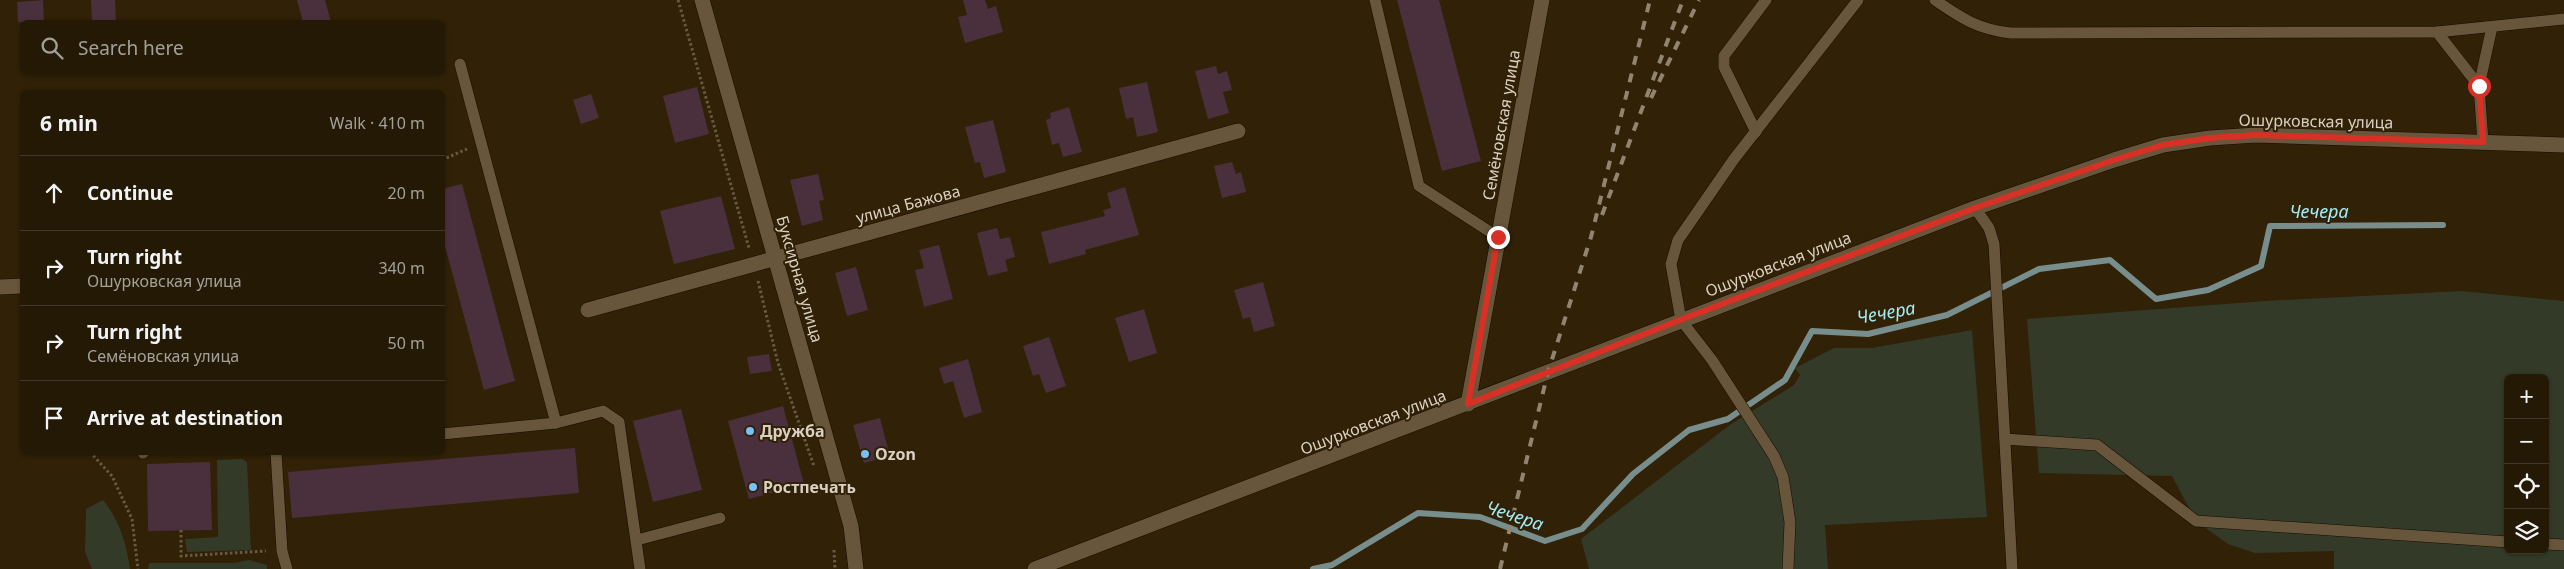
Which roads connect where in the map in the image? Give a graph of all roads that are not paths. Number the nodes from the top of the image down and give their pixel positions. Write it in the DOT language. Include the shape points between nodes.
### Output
graph roads {
  1 [pos="702,0"];
  2 [pos="1375,0"];
  3 [pos="1542,0"];
  4 [pos="1766,0"];
  5 [pos="1858,0"];
  6 [pos="1935,0"];
  7 [pos="2564,19"];
  8 [pos="2492,27"];
  9 [pos="2436,32"];
  10 [pos="460,64"];
  11 [pos="2479,86"];
  12 [pos="1238,132"];
  13 [pos="1756,132"];
  14 [pos="2483,142"];
  15 [pos="2564,145"];
  16 [pos="1975,208"];
  17 [pos="1498,237"];
  18 [pos="776,258"];
  19 [pos="20,286"];
  20 [pos="0,288"];
  21 [pos="588,310"];
  22 [pos="1680,320"];
  23 [pos="1468,404"];
  24 [pos="556,423"];
  25 [pos="445,434"];
  26 [pos="2005,439"];
  27 [pos="276,455"];
  28 [pos="720,518"];
  29 [pos="637,540"];
  30 [pos="2504,542"];
  31 [pos="2549,544"];
  32 [pos="2564,545"];
  33 [pos="1038,568"];
  34 [pos="287,569"];
  35 [pos="640,569"];
  36 [pos="856,569"];
  37 [pos="1788,569"];
  38 [pos="2012,569"];
  1 -- 18 [label="street, Буксирная улица"];
  2 -- 17 [label="lane" via="1419,186"];
  3 -- 17 [label="street, Семёновская улица"];
  4 -- 13 [label="lane" via="1724,56 1724,67"];
  5 -- 13 [label="lane"];
  6 -- 9 [label="lane" via="1964,20 1991,31 2011,33"];
  7 -- 8 [label="lane"];
  8 -- 9 [label="lane"];
  8 -- 11 [label="lane"];
  9 -- 11 [label="lane"];
  10 -- 24 [label="lane"];
  11 -- 14 [label="lane"];
  12 -- 18 [label="street, улица Бажова"];
  13 -- 22 [label="lane" via="1678,240 1673,252 1672,275"];
  14 -- 15 [label="street, Ошурковская улица"];
  14 -- 16 [label="street, Ошурковская улица" via="2256,135 2210,138 2163,145"];
  16 -- 22 [label="street, Ошурковская улица"];
  16 -- 26 [label="lane" via="1989,228 1994,244"];
  17 -- 23 [label="street, Семёновская улица"];
  18 -- 21 [label="street, улица Бажова"];
  18 -- 36 [label="street, Буксирная улица" via="852,526"];
  19 -- 20 [label="street"];
  22 -- 23 [label="street, Ошурковская улица"];
  22 -- 37 [label="lane" via="1722,376 1774,456 1783,477 1790,522"];
  23 -- 33 [label="street, Ошурковская улица"];
  24 -- 25 [label="lane"];
  24 -- 29 [label="lane" via="603,411 619,422"];
  26 -- 30 [label="lane" via="2097,445 2196,520"];
  26 -- 38 [label="lane"];
  27 -- 34 [label="lane" via="282,551"];
  28 -- 29 [label="lane"];
  29 -- 35 [label="lane"];
  31 -- 32 [label="lane"];
}
